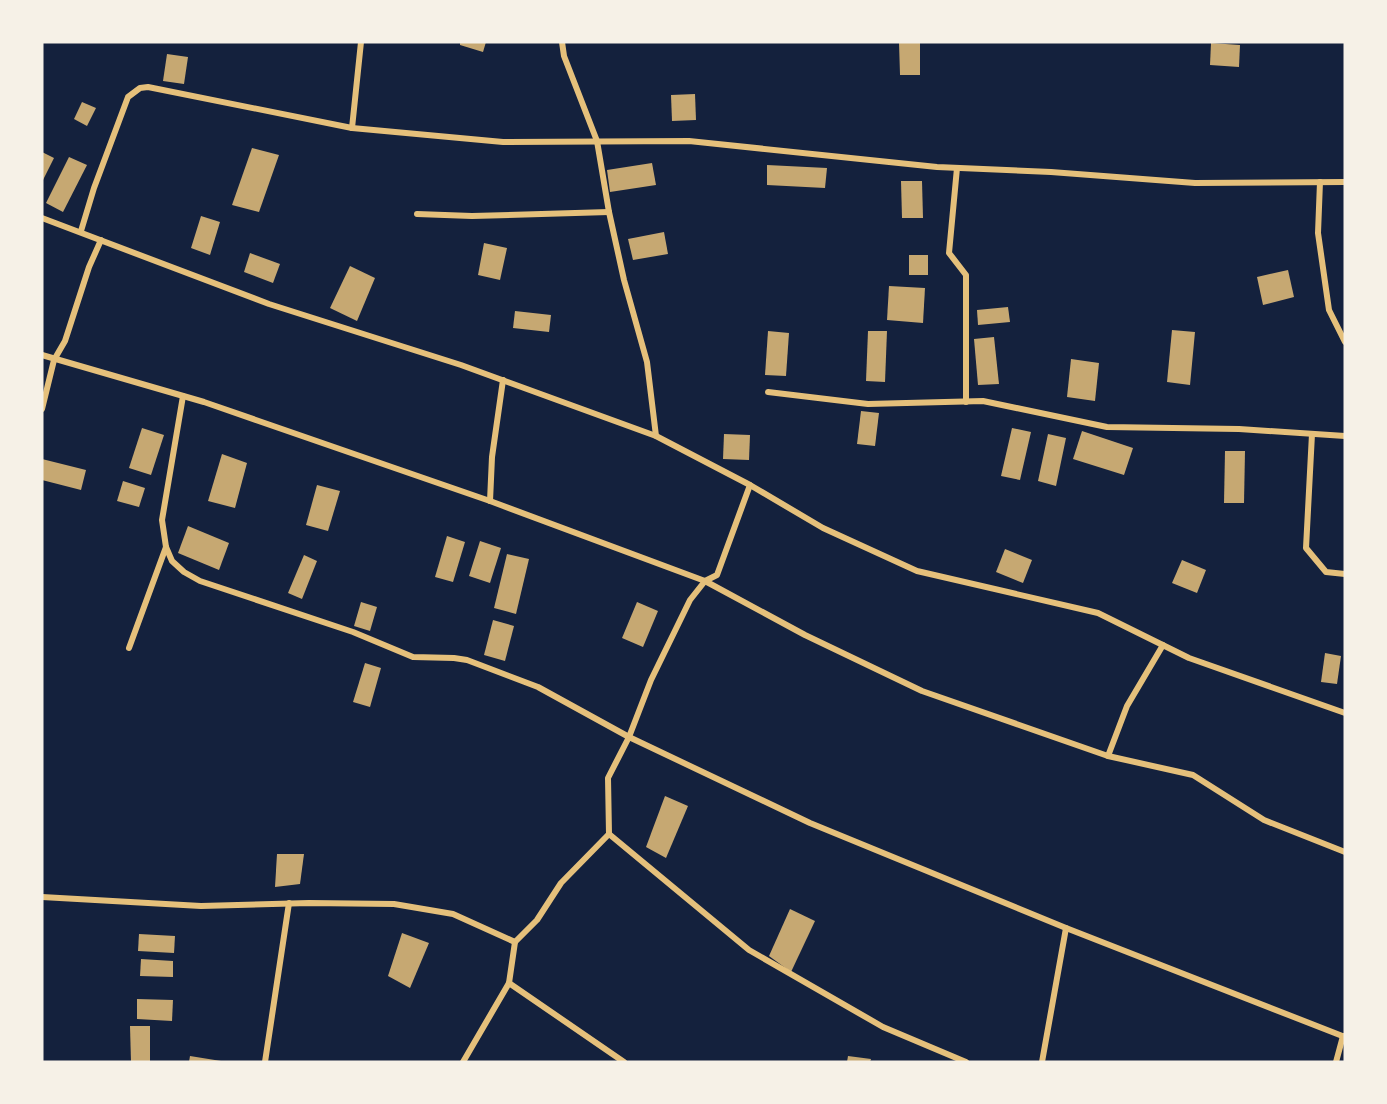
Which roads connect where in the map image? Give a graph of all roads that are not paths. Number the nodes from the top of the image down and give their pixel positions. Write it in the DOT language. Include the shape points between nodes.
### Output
graph roads {
  1 [pos="361,42"];
  2 [pos="562,42"];
  3 [pos="352,128"];
  4 [pos="597,141"];
  5 [pos="957,168"];
  6 [pos="1320,182"];
  7 [pos="1345,182"];
  8 [pos="609,212"];
  9 [pos="417,214"];
  10 [pos="42,218"];
  11 [pos="81,231"];
  12 [pos="101,240"];
  13 [pos="1345,342"];
  14 [pos="42,355"];
  15 [pos="54,360"];
  16 [pos="503,380"];
  17 [pos="768,392"];
  18 [pos="183,396"];
  19 [pos="966,402"];
  20 [pos="42,409"];
  21 [pos="1312,434"];
  22 [pos="1345,435"];
  23 [pos="656,436"];
  24 [pos="750,484"];
  25 [pos="489,501"];
  26 [pos="166,547"];
  27 [pos="1345,574"];
  28 [pos="705,581"];
  29 [pos="1163,645"];
  30 [pos="129,648"];
  31 [pos="1345,713"];
  32 [pos="628,737"];
  33 [pos="1108,756"];
  34 [pos="609,834"];
  35 [pos="1345,852"];
  36 [pos="42,897"];
  37 [pos="289,903"];
  38 [pos="1066,928"];
  39 [pos="515,942"];
  40 [pos="508,983"];
  41 [pos="1344,1036"];
  42 [pos="265,1062"];
  43 [pos="463,1062"];
  44 [pos="624,1062"];
  45 [pos="966,1062"];
  46 [pos="1042,1062"];
  47 [pos="1336,1062"];
  1 -- 3 [label="street"];
  2 -- 4 [label="street"];
  3 -- 4 [label="street" via="503,142"];
  3 -- 11 [label="street" via="168,90 140,88 128,97"];
  4 -- 5 [label="street" via="689,141"];
  4 -- 8 [label="street"];
  5 -- 6 [label="street" via="1195,183"];
  5 -- 19 [label="street" via="949,252 966,274"];
  6 -- 7 [label="street"];
  6 -- 13 [label="street" via="1318,232 1329,310"];
  8 -- 9 [label="street"];
  8 -- 23 [label="street" via="647,362"];
  10 -- 11 [label="street"];
  11 -- 12 [label="street"];
  12 -- 15 [label="street" via="88,267 65,341"];
  12 -- 16 [label="street" via="269,304"];
  14 -- 15 [label="street"];
  15 -- 18 [label="street"];
  15 -- 20 [label="street"];
  16 -- 23 [label="street"];
  16 -- 25 [label="street"];
  17 -- 19 [label="street" via="868,404"];
  18 -- 25 [label="street"];
  18 -- 26 [label="street" via="162,520"];
  19 -- 21 [label="street" via="983,401 1107,426"];
  21 -- 22 [label="street"];
  21 -- 27 [label="street" via="1306,548 1326,572"];
  23 -- 24 [label="street"];
  24 -- 28 [label="street" via="717,575"];
  24 -- 29 [label="street" via="823,528 918,571 1098,613"];
  25 -- 28 [label="street"];
  26 -- 30 [label="street"];
  26 -- 32 [label="street" via="172,561 200,581 353,632 413,657 467,660 538,687"];
  28 -- 32 [label="street" via="690,600"];
  28 -- 33 [label="street" via="922,691"];
  29 -- 31 [label="street" via="1189,658"];
  29 -- 33 [label="street" via="1127,705"];
  32 -- 34 [label="street" via="608,778"];
  32 -- 38 [label="street" via="810,823"];
  33 -- 35 [label="street" via="1193,775 1264,820"];
  34 -- 39 [label="street" via="561,883 537,920"];
  34 -- 45 [label="street" via="749,950 883,1027"];
  36 -- 37 [label="street" via="201,906"];
  37 -- 39 [label="street" via="394,904 453,914"];
  37 -- 42 [label="street"];
  38 -- 41 [label="street"];
  38 -- 46 [label="street"];
  39 -- 40 [label="street"];
  40 -- 43 [label="street"];
  40 -- 44 [label="street"];
  41 -- 47 [label="street"];
}
